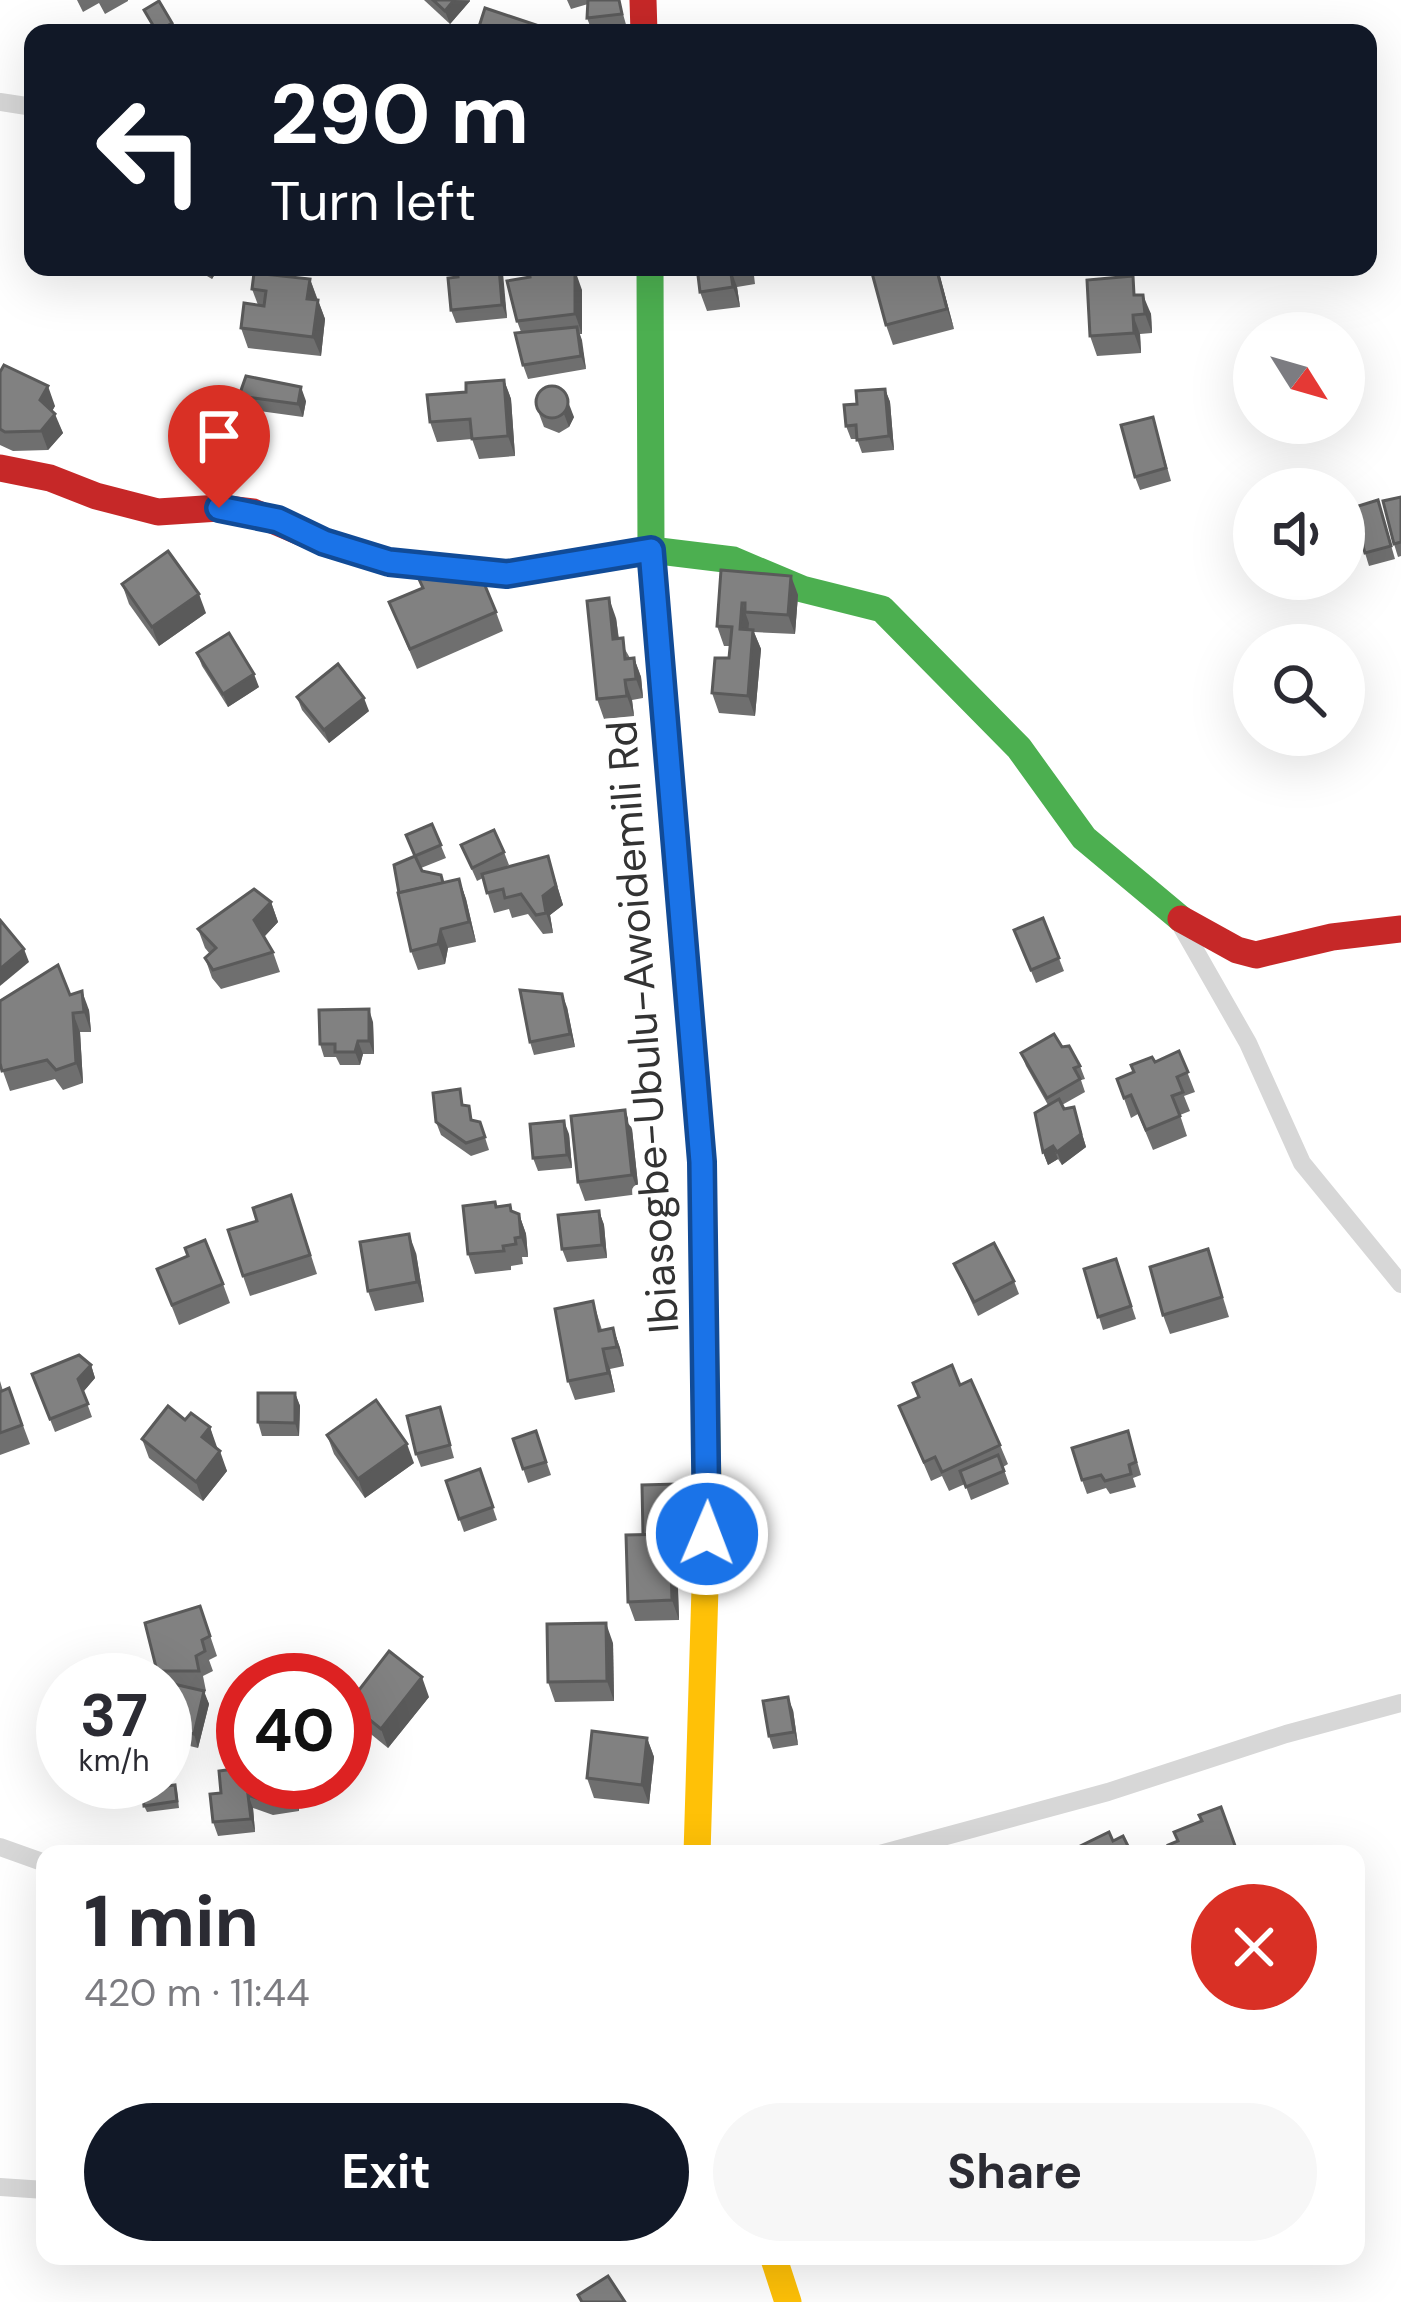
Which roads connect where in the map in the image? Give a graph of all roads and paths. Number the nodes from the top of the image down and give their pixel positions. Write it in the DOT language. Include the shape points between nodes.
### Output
graph roads {
  1 [pos="650,276"];
  2 [pos="0,468"];
  3 [pos="651,550"];
  4 [pos="1175,916"];
  5 [pos="1401,929"];
  6 [pos="1237,950"];
  7 [pos="1208,970"];
  8 [pos="1401,1284"];
  9 [pos="1401,1703"];
  10 [pos="697,1845"];
  11 [pos="913,1845"];
  12 [pos="0,1847"];
  13 [pos="36,1860"];
  14 [pos="0,2187"];
  15 [pos="36,2189"];
  16 [pos="775,2265"];
  17 [pos="788,2302"];
  1 -- 3 [label="street, Ibiasogbe-Ubulu-Awoidemili Rd"];
  2 -- 3 [label="street" via="158,512 253,512 389,562 507,574"];
  3 -- 4 [label="street" via="733,560 802,589 882,608 1019,748 1084,838"];
  3 -- 10 [label="street, Ibiasogbe-Ubulu-Awoidemili Rd" via="702,1162 708,1488"];
  4 -- 6 [label="street"];
  4 -- 7 [label="street"];
  5 -- 6 [label="street" via="1256,955"];
  6 -- 7 [label="street" via="1219,952"];
  7 -- 8 [label="street" via="1301,1162"];
  9 -- 11 [label="street"];
  12 -- 13 [label="street"];
  14 -- 15 [label="street"];
  16 -- 17 [label="street"];
}
